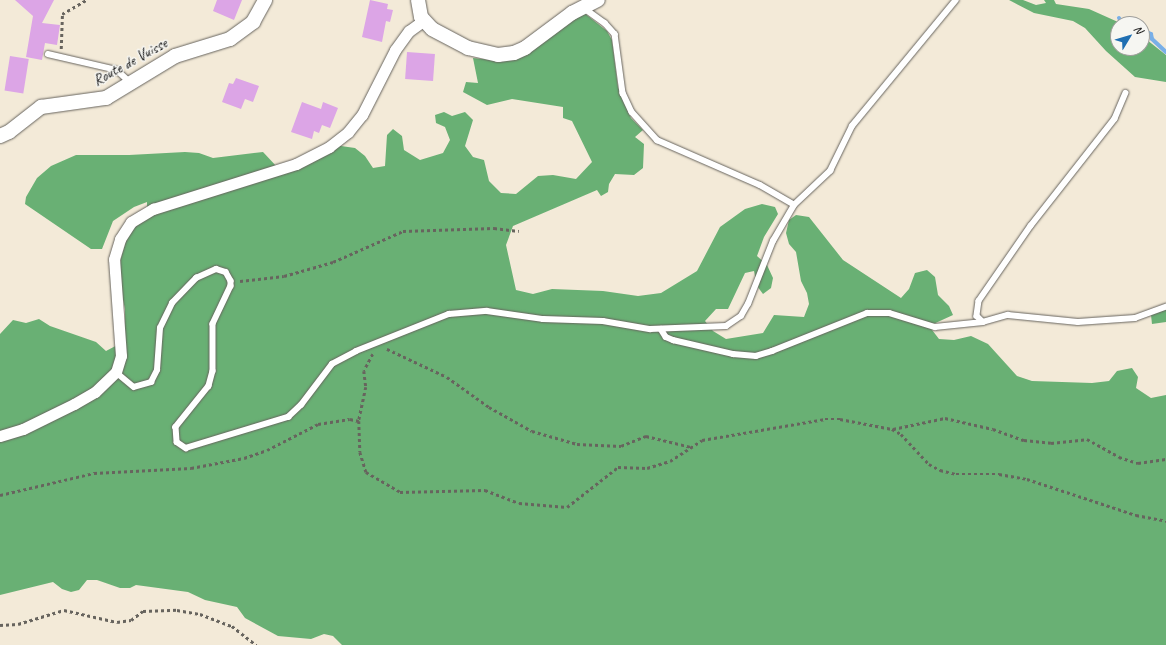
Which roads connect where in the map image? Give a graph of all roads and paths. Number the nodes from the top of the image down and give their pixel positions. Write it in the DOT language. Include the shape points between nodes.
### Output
graph roads {
  1 [pos="86,0"];
  2 [pos="265,0"];
  3 [pos="418,0"];
  4 [pos="598,0"];
  5 [pos="956,0"];
  6 [pos="582,7"];
  7 [pos="423,21"];
  8 [pos="48,54"];
  9 [pos="59,57"];
  10 [pos="132,83"];
  11 [pos="1126,93"];
  12 [pos="0,136"];
  13 [pos="794,205"];
  14 [pos="519,231"];
  15 [pos="231,281"];
  16 [pos="1166,307"];
  17 [pos="983,322"];
  18 [pos="661,329"];
  19 [pos="376,343"];
  20 [pos="116,372"];
  21 [pos="359,421"];
  22 [pos="892,429"];
  23 [pos="0,436"];
  24 [pos="691,447"];
  25 [pos="1166,459"];
  26 [pos="0,495"];
  27 [pos="1166,521"];
  28 [pos="0,626"];
  29 [pos="256,645"];
  1 -- 9 [label="path" via="62,14 64,20"];
  2 -- 10 [label="street, Route de Vuisse" via="256,18 241,32 224,41 175,56"];
  3 -- 7 [label="street"];
  4 -- 6 [label="street"];
  5 -- 13 [label="lane" via="852,126 830,171"];
  6 -- 7 [label="street" via="524,48 504,55 486,54 468,48 441,35"];
  6 -- 13 [label="lane" via="606,23 615,34 623,94 632,112 657,140 760,185"];
  7 -- 20 [label="street" via="409,31 395,50 362,115 348,132 329,147 296,164 153,209 131,222 120,238 114,259 121,356"];
  8 -- 9 [label="lane"];
  9 -- 10 [label="lane" via="117,70"];
  10 -- 12 [label="street, Route de Vuisse" via="102,99 41,107"];
  11 -- 17 [label="lane" via="1115,119 1031,226 979,301 977,316"];
  13 -- 18 [label="lane" via="773,241 748,304 738,318 718,328"];
  14 -- 15 [label="path" via="494,228 403,231 333,262 284,276"];
  15 -- 19 [label="lane" via="213,324 211,382 203,396 176,427 175,438 181,446 192,448 288,416 301,405 332,364"];
  15 -- 20 [label="lane" via="226,272 216,269 196,278 180,293 160,328 157,370 151,382 134,387"];
  16 -- 17 [label="lane" via="1135,318 1078,322 1008,315"];
  17 -- 18 [label="lane" via="935,327 889,313 867,313 756,356 733,354 674,340 666,337"];
  18 -- 19 [label="lane" via="603,321 543,319 472,311 438,318"];
  19 -- 21 [label="path" via="375,352 364,370 366,387"];
  19 -- 24 [label="path" via="447,377 489,407 532,431 578,444 621,446 646,436"];
  20 -- 23 [label="street" via="95,392 74,404 23,429"];
  21 -- 24 [label="path" via="360,452 366,472 400,492 485,490 519,503 567,507 618,467 646,468 670,461"];
  21 -- 26 [label="path" via="318,424 267,450 244,458 191,468 94,473"];
  22 -- 24 [label="path" via="840,419 825,419 702,440"];
  22 -- 25 [label="path" via="945,418 993,429 1024,440 1051,443 1087,439 1119,457 1138,463"];
  22 -- 27 [label="path" via="904,437 929,464 940,470 956,474 1021,477 1136,515"];
  28 -- 29 [label="path" via="18,624 64,610 117,622 131,620 143,611 177,610 200,614 232,626"];
}
